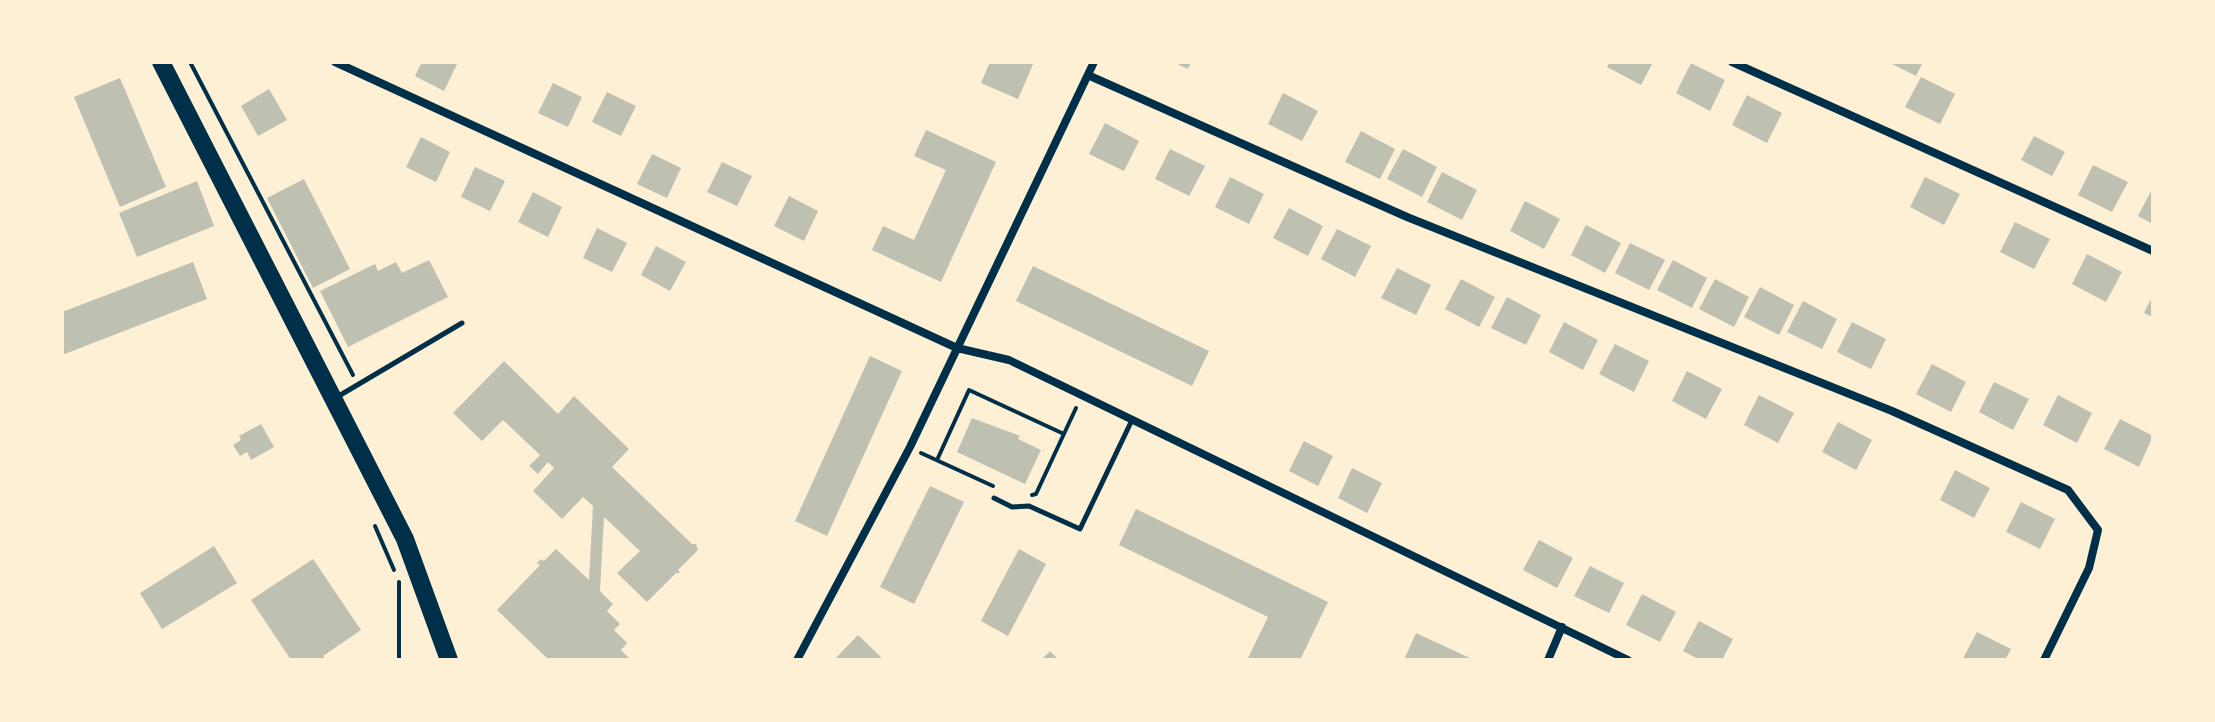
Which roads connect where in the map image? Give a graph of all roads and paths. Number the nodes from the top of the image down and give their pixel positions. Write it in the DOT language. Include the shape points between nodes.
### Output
graph roads {
  1 [pos="161,62"];
  2 [pos="190,62"];
  3 [pos="335,62"];
  4 [pos="1094,62"];
  5 [pos="1732,62"];
  6 [pos="1090,76"];
  7 [pos="2153,251"];
  8 [pos="462,323"];
  9 [pos="957,348"];
  10 [pos="353,375"];
  11 [pos="1082,395"];
  12 [pos="333,399"];
  13 [pos="1132,420"];
  14 [pos="1064,434"];
  15 [pos="910,447"];
  16 [pos="937,460"];
  17 [pos="999,489"];
  18 [pos="1029,496"];
  19 [pos="994,498"];
  20 [pos="1562,627"];
  21 [pos="449,660"];
  22 [pos="797,660"];
  23 [pos="1548,660"];
  24 [pos="1628,660"];
  25 [pos="2044,660"];
  1 -- 12 [label="main road"];
  2 -- 10 [label="path"];
  3 -- 9 [label="street"];
  4 -- 6 [label="street"];
  5 -- 7 [label="street"];
  6 -- 9 [label="street"];
  6 -- 25 [label="street" via="1407,217 1892,411 2068,490 2098,530 2089,568"];
  8 -- 12 [label="lane"];
  9 -- 11 [label="street" via="1009,360"];
  9 -- 15 [label="street"];
  11 -- 13 [label="street"];
  11 -- 14 [label="path"];
  12 -- 21 [label="main road" via="405,539"];
  13 -- 19 [label="lane" via="1080,529 1029,506 1012,507"];
  13 -- 20 [label="street"];
  14 -- 16 [label="path" via="969,390"];
  14 -- 18 [label="path" via="1036,494"];
  15 -- 16 [label="path"];
  15 -- 22 [label="street"];
  16 -- 17 [label="path"];
  20 -- 23 [label="street"];
  20 -- 24 [label="street"];
}
